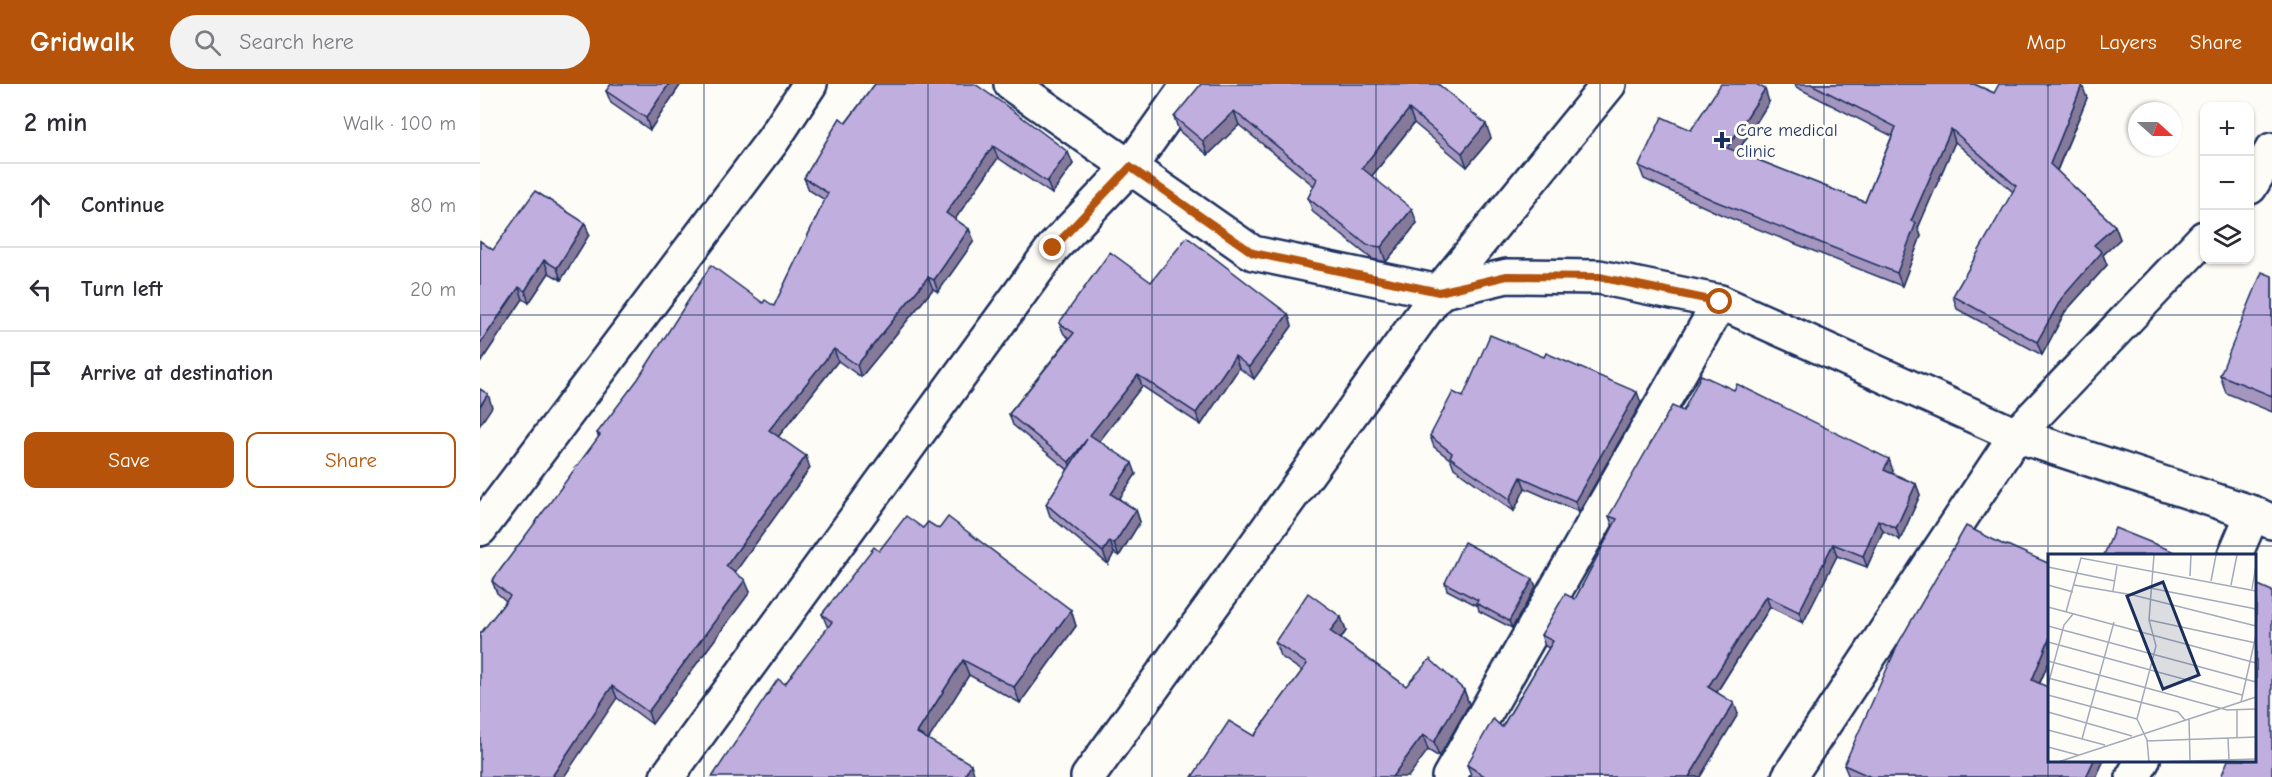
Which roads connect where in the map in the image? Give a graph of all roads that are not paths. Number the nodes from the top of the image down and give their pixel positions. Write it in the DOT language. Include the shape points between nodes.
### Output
graph roads {
  1 [pos="810,84"];
  2 [pos="1011,84"];
  3 [pos="1189,84"];
  4 [pos="1609,84"];
  5 [pos="2272,150"];
  6 [pos="1130,167"];
  7 [pos="2254,180"];
  8 [pos="2200,243"];
  9 [pos="1439,292"];
  10 [pos="1720,302"];
  11 [pos="2016,435"];
  12 [pos="2263,518"];
  13 [pos="480,529"];
  14 [pos="2236,554"];
  15 [pos="2142,762"];
  16 [pos="667,777"];
  17 [pos="1088,777"];
  18 [pos="1449,777"];
  19 [pos="1789,777"];
  20 [pos="2133,777"];
  1 -- 13 [label="street" via="774,140"];
  2 -- 6 [label="street"];
  3 -- 6 [label="street"];
  4 -- 9 [label="street"];
  5 -- 7 [label="street"];
  6 -- 9 [label="street" via="1253,253"];
  6 -- 16 [label="street" via="1053,248"];
  8 -- 11 [label="street"];
  9 -- 10 [label="street" via="1507,276 1599,277"];
  9 -- 17 [label="street"];
  10 -- 11 [label="street"];
  10 -- 18 [label="street"];
  11 -- 12 [label="street"];
  11 -- 19 [label="street"];
  12 -- 14 [label="street"];
  15 -- 20 [label="street"];
}
